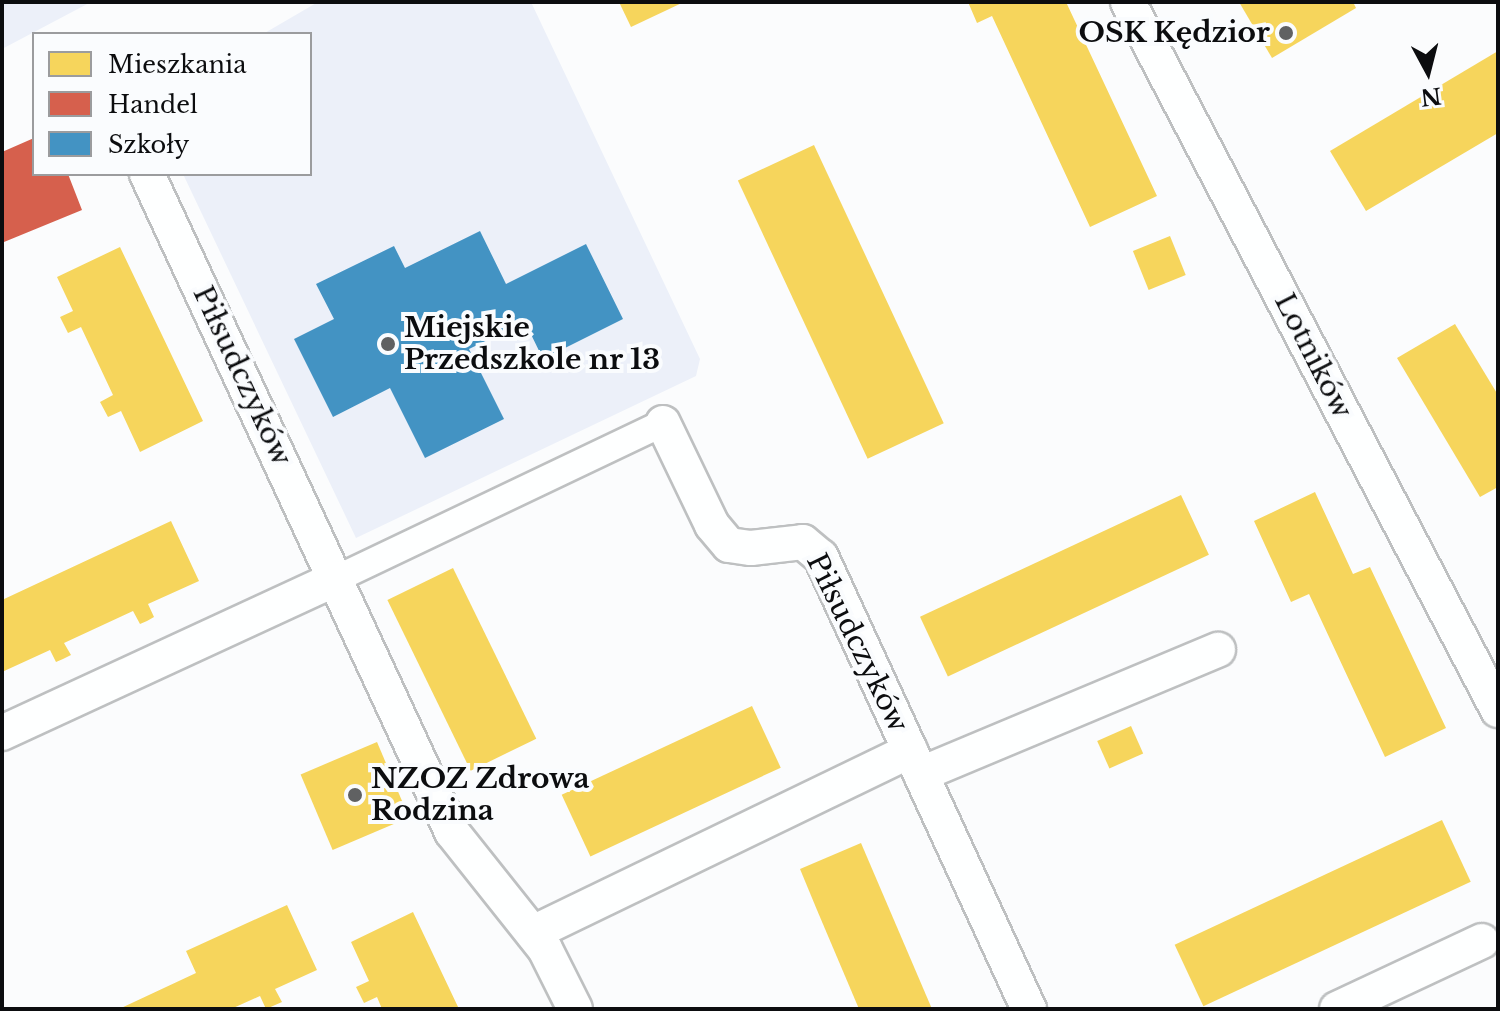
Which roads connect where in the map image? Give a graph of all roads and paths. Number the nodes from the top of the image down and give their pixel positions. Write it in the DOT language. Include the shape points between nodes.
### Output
graph roads {
  1 [pos="1128,2"];
  2 [pos="148,176"];
  3 [pos="663,423"];
  4 [pos="336,579"];
  5 [pos="1218,650"];
  6 [pos="1498,710"];
  7 [pos="2,733"];
  8 [pos="916,763"];
  9 [pos="533,933"];
  10 [pos="1482,941"];
  11 [pos="575,1009"];
  12 [pos="1029,1009"];
  13 [pos="1337,1009"];
  1 -- 6 [label="street, Lotników"];
  2 -- 4 [label="street, Piłsudczyków"];
  3 -- 4 [label="street, Piłsudczyków"];
  3 -- 8 [label="street, Piłsudczyków" via="712,525 729,545 803,542 815,547"];
  4 -- 7 [label="street"];
  4 -- 9 [label="street, Piłsudczyków" via="452,832"];
  5 -- 8 [label="street"];
  8 -- 9 [label="street"];
  8 -- 12 [label="street, Piłsudczyków"];
  9 -- 11 [label="street, Piłsudczyków"];
  10 -- 13 [label="street"];
}
